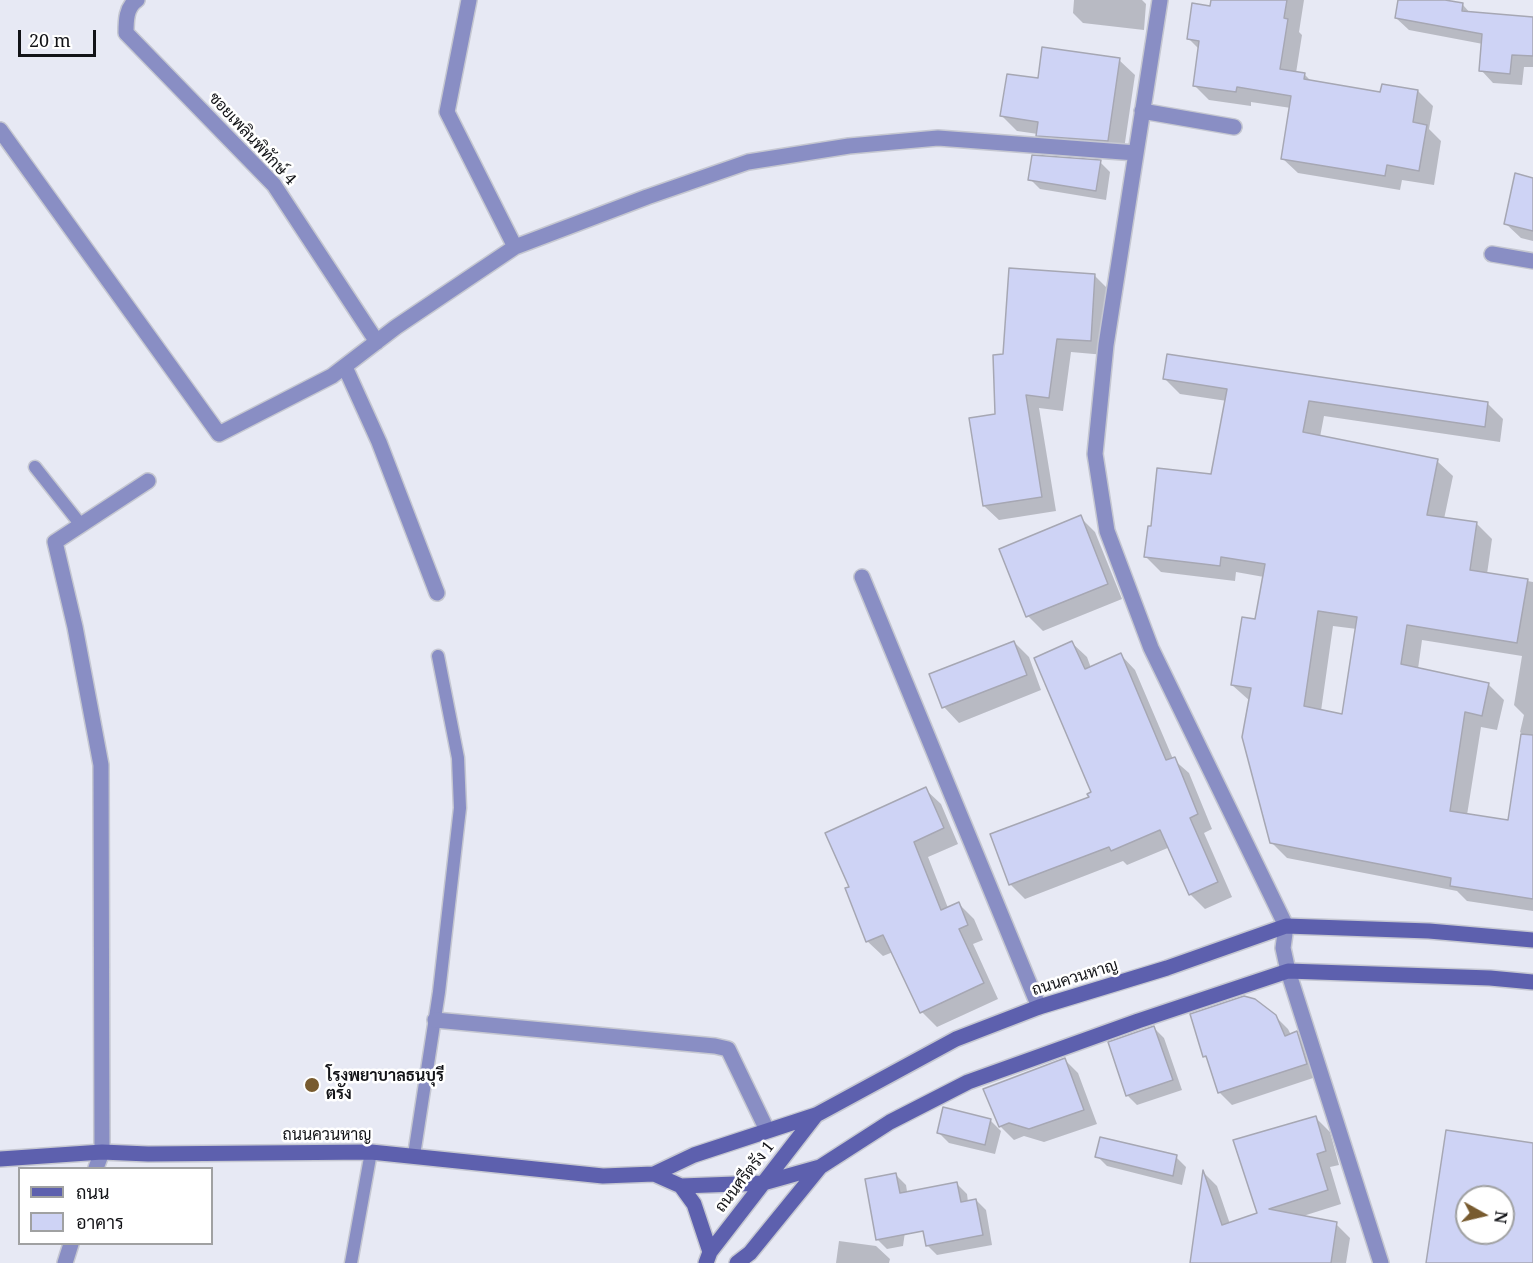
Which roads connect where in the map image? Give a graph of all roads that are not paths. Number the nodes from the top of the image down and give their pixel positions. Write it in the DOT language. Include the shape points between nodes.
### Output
graph roads {
  1 [pos="136,0"];
  2 [pos="469,0"];
  3 [pos="1160,0"];
  4 [pos="1142,111"];
  5 [pos="1234,127"];
  6 [pos="0,130"];
  7 [pos="1136,153"];
  8 [pos="514,248"];
  9 [pos="1492,254"];
  10 [pos="1533,261"];
  11 [pos="377,342"];
  12 [pos="345,367"];
  13 [pos="35,467"];
  14 [pos="148,481"];
  15 [pos="81,525"];
  16 [pos="862,577"];
  17 [pos="437,593"];
  18 [pos="438,656"];
  19 [pos="1286,926"];
  20 [pos="1533,940"];
  21 [pos="1288,972"];
  22 [pos="1533,982"];
  23 [pos="1039,1008"];
  24 [pos="435,1020"];
  25 [pos="816,1115"];
  26 [pos="767,1130"];
  27 [pos="102,1152"];
  28 [pos="371,1152"];
  29 [pos="414,1155"];
  30 [pos="0,1159"];
  31 [pos="96,1167"];
  32 [pos="820,1167"];
  33 [pos="654,1174"];
  34 [pos="763,1183"];
  35 [pos="681,1186"];
  36 [pos="71,1245"];
  37 [pos="708,1257"];
  38 [pos="65,1263"];
  39 [pos="351,1263"];
  40 [pos="737,1263"];
  41 [pos="1381,1263"];
  1 -- 11 [label="street, ซอยเพลินพิทักษ์ 4" via="126,19 126,33 274,185"];
  2 -- 8 [label="street" via="447,112"];
  3 -- 4 [label="street"];
  4 -- 5 [label="street"];
  4 -- 7 [label="street"];
  6 -- 12 [label="street" via="219,434"];
  7 -- 8 [label="street" via="938,138 748,162"];
  7 -- 19 [label="street" via="1106,345 1095,454 1107,531 1151,648"];
  8 -- 11 [label="street"];
  9 -- 10 [label="street"];
  11 -- 12 [label="street"];
  12 -- 17 [label="street" via="379,442"];
  13 -- 15 [label="lane"];
  14 -- 15 [label="street"];
  15 -- 27 [label="street" via="56,542 101,765"];
  16 -- 23 [label="street"];
  18 -- 24 [label="lane" via="458,758 460,808"];
  19 -- 20 [label="main road, ถนนควนหาญ" via="1429,931"];
  19 -- 21 [label="street" via="1283,948"];
  19 -- 23 [label="main road, ถนนควนหาญ"];
  21 -- 22 [label="main road, ถนนควนหาญ"];
  21 -- 32 [label="main road, ถนนควนหาญ" via="968,1082 890,1122"];
  21 -- 41 [label="street"];
  23 -- 25 [label="main road, ถนนควนหาญ" via="956,1039"];
  24 -- 26 [label="street" via="728,1049"];
  24 -- 29 [label="lane"];
  25 -- 26 [label="main road, ถนนควนหาญ"];
  25 -- 34 [label="main road, ถนนศรีตรัง 1"];
  26 -- 33 [label="main road, ถนนควนหาญ" via="694,1155"];
  27 -- 28 [label="main road, ถนนควนหาญ"];
  27 -- 30 [label="main road, ถนนควนหาญ"];
  27 -- 31 [label="street"];
  28 -- 29 [label="main road, ถนนควนหาญ"];
  28 -- 39 [label="lane"];
  29 -- 33 [label="main road, ถนนควนหาญ" via="603,1176"];
  32 -- 34 [label="main road, ถนนควนหาญ"];
  32 -- 40 [label="main road" via="750,1253"];
  33 -- 35 [label="main road, ถนนควนหาญ"];
  34 -- 35 [label="main road, ถนนควนหาญ"];
  34 -- 37 [label="main road, ถนนศรีตรัง 1"];
  35 -- 37 [label="main road" via="694,1204"];
  36 -- 38 [label="street"];
}
